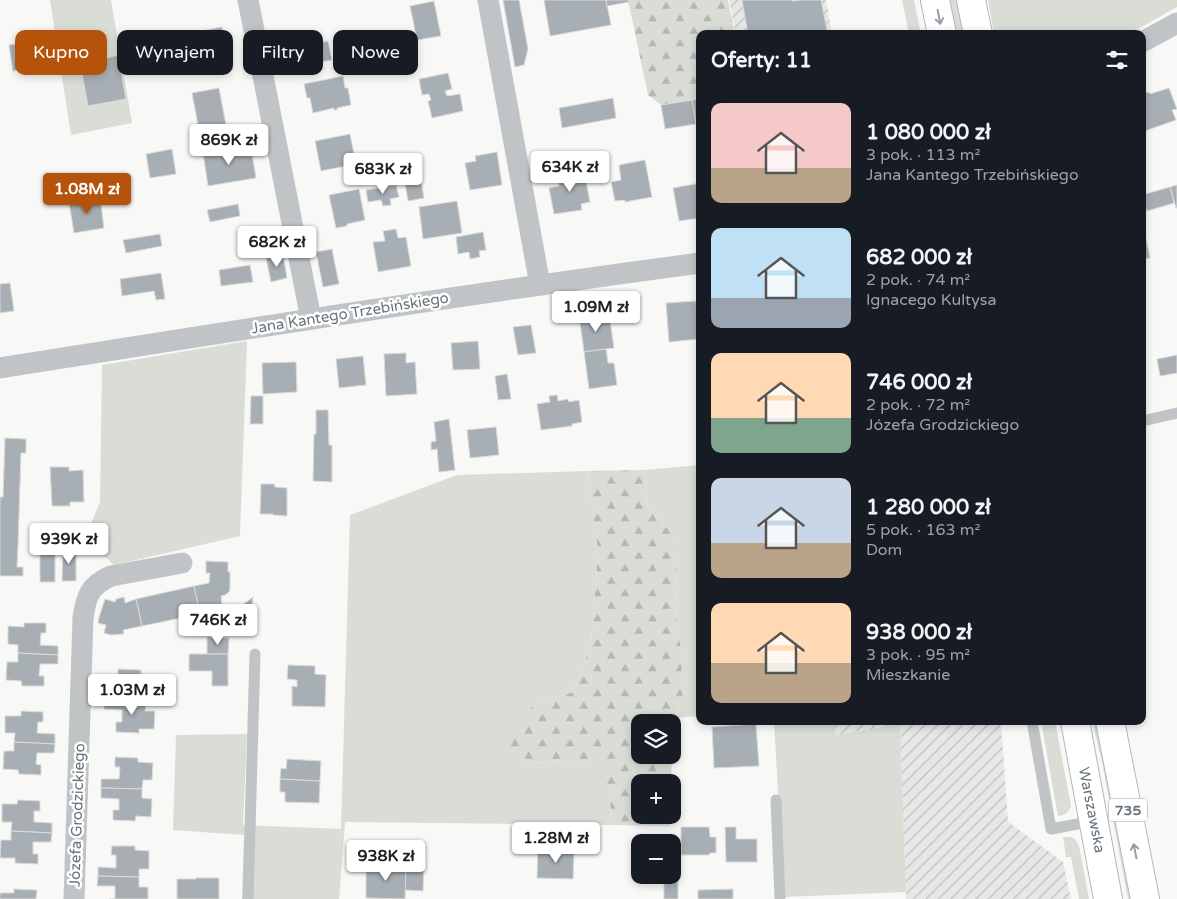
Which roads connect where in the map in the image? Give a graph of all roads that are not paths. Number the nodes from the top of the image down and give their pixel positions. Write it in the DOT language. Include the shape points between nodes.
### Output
graph roads {
  1 [pos="248,0"];
  2 [pos="488,0"];
  3 [pos="935,0"];
  4 [pos="971,0"];
  5 [pos="1177,23"];
  6 [pos="941,30"];
  7 [pos="977,30"];
  8 [pos="1146,40"];
  9 [pos="696,264"];
  10 [pos="540,285"];
  11 [pos="312,319"];
  12 [pos="0,368"];
  13 [pos="1177,413"];
  14 [pos="1146,420"];
  15 [pos="182,563"];
  16 [pos="255,654"];
  17 [pos="1033,725"];
  18 [pos="1075,725"];
  19 [pos="1111,725"];
  20 [pos="776,800"];
  21 [pos="1094,821"];
  22 [pos="74,899"];
  23 [pos="248,899"];
  24 [pos="780,899"];
  25 [pos="1108,899"];
  26 [pos="1145,899"];
  1 -- 11 [label="street"];
  2 -- 10 [label="street"];
  3 -- 6 [label="main road, one-way"];
  4 -- 7 [label="main road"];
  5 -- 8 [label="street"];
  9 -- 10 [label="street, Jana Kantego Trzebińskiego"];
  10 -- 11 [label="street, Jana Kantego Trzebińskiego"];
  11 -- 12 [label="street, Jana Kantego Trzebińskiego"];
  13 -- 14 [label="lane"];
  15 -- 22 [label="street, Józefa Grodzickiego" via="111,576 91,589 85,602"];
  16 -- 23 [label="lane"];
  17 -- 21 [label="lane" via="1051,829"];
  18 -- 21 [label="main road, Warszawska / 735"];
  26 -- 19 [label="main road, 735, one-way"];
  20 -- 24 [label="lane"];
  21 -- 25 [label="main road, Warszawska / 735"];
}
